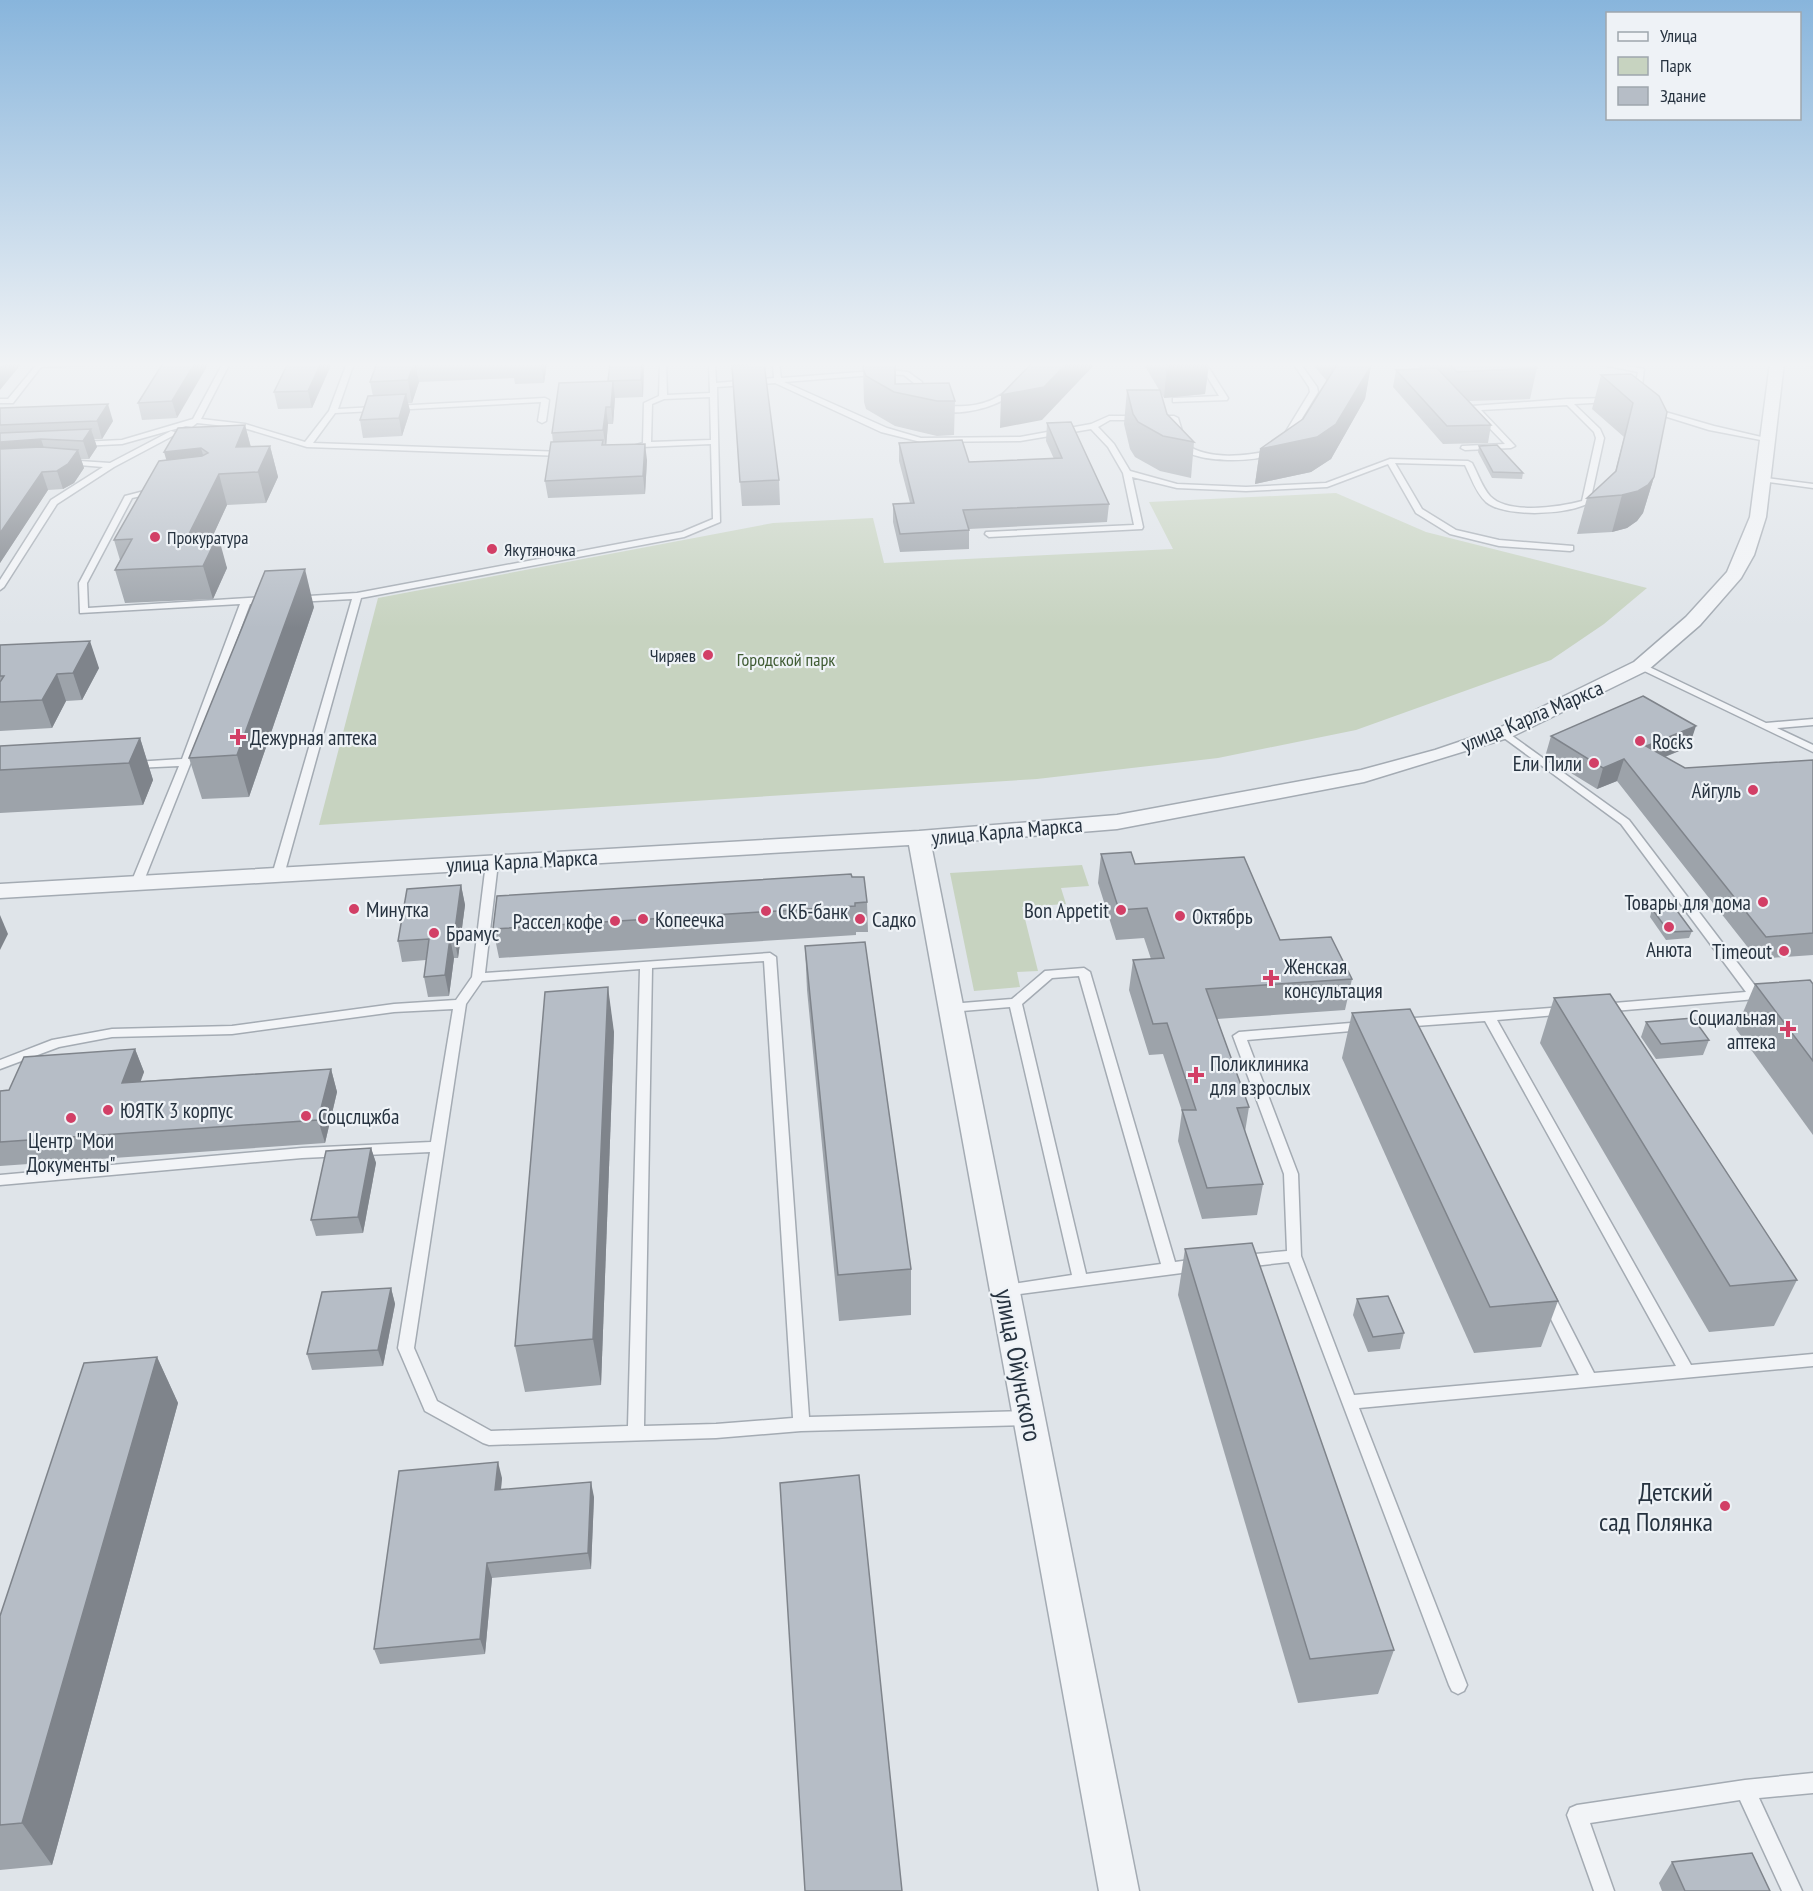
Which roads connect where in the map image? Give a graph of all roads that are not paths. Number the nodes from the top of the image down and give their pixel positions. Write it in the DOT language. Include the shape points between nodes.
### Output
graph roads {
  1 [pos="137,451"];
  2 [pos="491,451"];
  3 [pos="715,451"];
  4 [pos="1114,451"];
  5 [pos="1195,451"];
  6 [pos="1275,451"];
  7 [pos="1597,451"];
  8 [pos="1764,451"];
  9 [pos="572,454"];
  10 [pos="1390,461"];
  11 [pos="58,462"];
  12 [pos="111,465"];
  13 [pos="1127,473"];
  14 [pos="1761,479"];
  15 [pos="1813,486"];
  16 [pos="162,489"];
  17 [pos="989,534"];
  18 [pos="1570,548"];
  19 [pos="0,587"];
  20 [pos="357,596"];
  21 [pos="246,601"];
  22 [pos="1641,666"];
  23 [pos="1813,722"];
  24 [pos="1768,725"];
  25 [pos="1504,733"];
  26 [pos="1813,749"];
  27 [pos="186,762"];
  28 [pos="117,766"];
  29 [pos="919,838"];
  30 [pos="492,863"];
  31 [pos="278,875"];
  32 [pos="137,883"];
  33 [pos="0,891"];
  34 [pos="646,964"];
  35 [pos="478,978"];
  36 [pos="1778,994"];
  37 [pos="1755,995"];
  38 [pos="1015,1003"];
  39 [pos="460,1005"];
  40 [pos="951,1008"];
  41 [pos="1489,1017"];
  42 [pos="0,1065"];
  43 [pos="438,1147"];
  44 [pos="0,1180"];
  45 [pos="1294,1256"];
  46 [pos="1169,1267"];
  47 [pos="1080,1280"];
  48 [pos="1542,1285"];
  49 [pos="1004,1290"];
  50 [pos="1813,1360"];
  51 [pos="1687,1372"];
  52 [pos="1589,1380"];
  53 [pos="1349,1402"];
  54 [pos="1029,1418"];
  55 [pos="801,1424"];
  56 [pos="636,1433"];
  57 [pos="1458,1685"];
  58 [pos="1813,1783"];
  59 [pos="1745,1790"];
  60 [pos="1119,1891"];
  61 [pos="1604,1891"];
  62 [pos="1792,1891"];
  1 -- 12 [label="lane"];
  2 -- 9 [label="lane"];
  3 -- 20 [label="lane" via="717,520 684,534"];
  4 -- 13 [label="lane"];
  5 -- 6 [label="lane" via="1214,456"];
  7 -- 10 [label="lane" via="1586,502 1573,507 1527,510 1493,504 1468,463"];
  8 -- 14 [label="street, улица Карла Маркса"];
  10 -- 13 [label="lane" via="1327,485 1246,489 1178,486"];
  10 -- 18 [label="lane" via="1419,511 1453,532 1499,543"];
  11 -- 12 [label="lane"];
  12 -- 19 [label="lane" via="54,502"];
  13 -- 17 [label="lane" via="1139,527"];
  14 -- 15 [label="lane"];
  14 -- 22 [label="street, улица Карла Маркса" via="1758,517 1735,574 1693,621"];
  16 -- 21 [label="lane" via="129,496 83,583 84,611"];
  20 -- 21 [label="lane"];
  20 -- 31 [label="lane"];
  21 -- 27 [label="lane"];
  22 -- 24 [label="lane"];
  22 -- 25 [label="street, улица Карла Маркса"];
  23 -- 24 [label="lane"];
  24 -- 26 [label="lane"];
  25 -- 29 [label="street, улица Карла Маркса" via="1364,776 1117,822"];
  25 -- 37 [label="lane" via="1625,822"];
  27 -- 28 [label="lane"];
  27 -- 32 [label="lane"];
  29 -- 30 [label="street, улица Карла Маркса"];
  29 -- 40 [label="street, улица Ойунского"];
  30 -- 31 [label="street, улица Карла Маркса"];
  30 -- 35 [label="lane"];
  31 -- 32 [label="street, улица Карла Маркса"];
  32 -- 33 [label="street, улица Карла Маркса"];
  34 -- 35 [label="lane"];
  34 -- 55 [label="lane" via="770,957"];
  34 -- 56 [label="lane"];
  35 -- 39 [label="lane"];
  36 -- 37 [label="lane"];
  37 -- 41 [label="lane"];
  38 -- 40 [label="lane"];
  38 -- 46 [label="lane" via="1049,974 1084,972"];
  38 -- 47 [label="lane"];
  39 -- 42 [label="lane" via="393,1008 232,1030 112,1033 57,1044"];
  39 -- 43 [label="lane"];
  40 -- 49 [label="street, улица Ойунского"];
  41 -- 45 [label="lane" via="1413,1028 1382,1025 1239,1036 1291,1174"];
  41 -- 51 [label="lane"];
  43 -- 44 [label="lane" via="302,1153"];
  43 -- 56 [label="lane" via="406,1348 431,1406 489,1438"];
  45 -- 46 [label="lane"];
  45 -- 53 [label="lane"];
  46 -- 47 [label="lane"];
  47 -- 49 [label="lane"];
  48 -- 52 [label="lane"];
  49 -- 54 [label="street, улица Ойунского"];
  50 -- 51 [label="lane"];
  51 -- 52 [label="lane"];
  52 -- 53 [label="lane"];
  53 -- 57 [label="lane"];
  54 -- 55 [label="lane"];
  54 -- 60 [label="street, улица Ойунского"];
  55 -- 56 [label="lane"];
  58 -- 59 [label="lane"];
  59 -- 61 [label="lane" via="1577,1815"];
  59 -- 62 [label="lane"];
}
